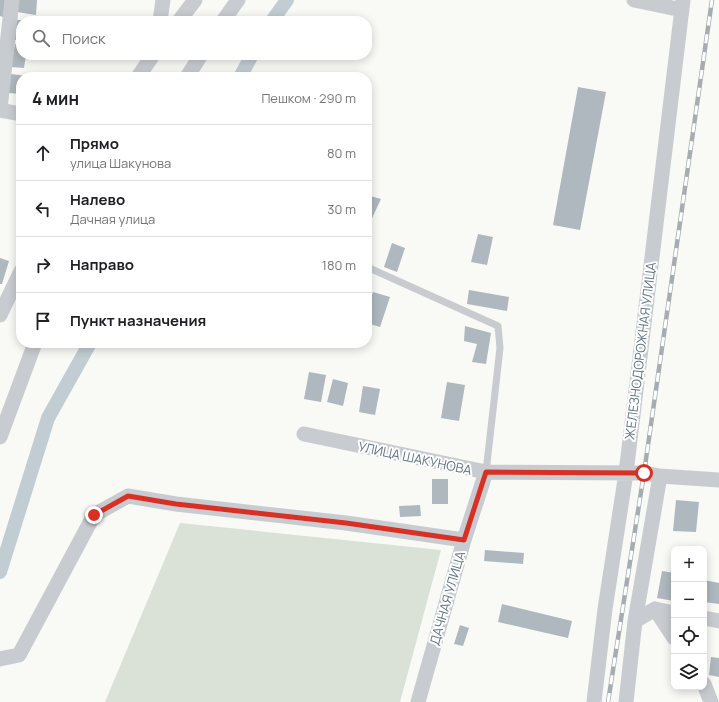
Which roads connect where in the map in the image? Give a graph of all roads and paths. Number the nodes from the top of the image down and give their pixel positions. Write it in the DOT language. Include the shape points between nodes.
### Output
graph roads {
  1 [pos="12,0"];
  2 [pos="163,0"];
  3 [pos="195,0"];
  4 [pos="238,0"];
  5 [pos="634,0"];
  6 [pos="683,5"];
  7 [pos="161,16"];
  8 [pos="183,16"];
  9 [pos="227,16"];
  10 [pos="150,60"];
  11 [pos="198,60"];
  12 [pos="141,72"];
  13 [pos="190,72"];
  14 [pos="0,109"];
  15 [pos="16,113"];
  16 [pos="372,269"];
  17 [pos="16,281"];
  18 [pos="0,314"];
  19 [pos="34,348"];
  20 [pos="304,434"];
  21 [pos="0,437"];
  22 [pos="486,472"];
  23 [pos="626,473"];
  24 [pos="660,476"];
  25 [pos="719,480"];
  26 [pos="464,540"];
  27 [pos="655,609"];
  28 [pos="671,612"];
  29 [pos="707,619"];
  30 [pos="635,621"];
  31 [pos="719,621"];
  32 [pos="671,633"];
  33 [pos="0,659"];
  34 [pos="706,690"];
  35 [pos="418,702"];
  36 [pos="594,702"];
  37 [pos="626,702"];
  38 [pos="711,702"];
  1 -- 14 [label="street"];
  2 -- 7 [label="street"];
  3 -- 8 [label="street"];
  4 -- 9 [label="street"];
  5 -- 6 [label="street"];
  6 -- 23 [label="street, ЖЕЛЕЗНОДОРОЖНАЯ УЛИЦА"];
  10 -- 12 [label="street"];
  11 -- 13 [label="street"];
  14 -- 15 [label="street"];
  16 -- 22 [label="lane" via="498,326 500,348"];
  17 -- 18 [label="street"];
  19 -- 21 [label="street"];
  20 -- 22 [label="street, УЛИЦА ШАКУНОВА"];
  22 -- 23 [label="street, УЛИЦА ШАКУНОВА"];
  22 -- 26 [label="street, ДАЧНАЯ УЛИЦА"];
  23 -- 24 [label="street, УЛИЦА ШАКУНОВА"];
  23 -- 36 [label="street, ЖЕЛЕЗНОДОРОЖНАЯ УЛИЦА"];
  24 -- 25 [label="street, УЛИЦА ШАКУНОВА"];
  24 -- 30 [label="street"];
  26 -- 33 [label="street" via="128,496 94,515 19,655"];
  26 -- 35 [label="street, ДАЧНАЯ УЛИЦА"];
  27 -- 28 [label="street"];
  27 -- 30 [label="street"];
  27 -- 32 [label="street"];
  29 -- 31 [label="street"];
  30 -- 37 [label="street"];
  34 -- 38 [label="street"];
}
